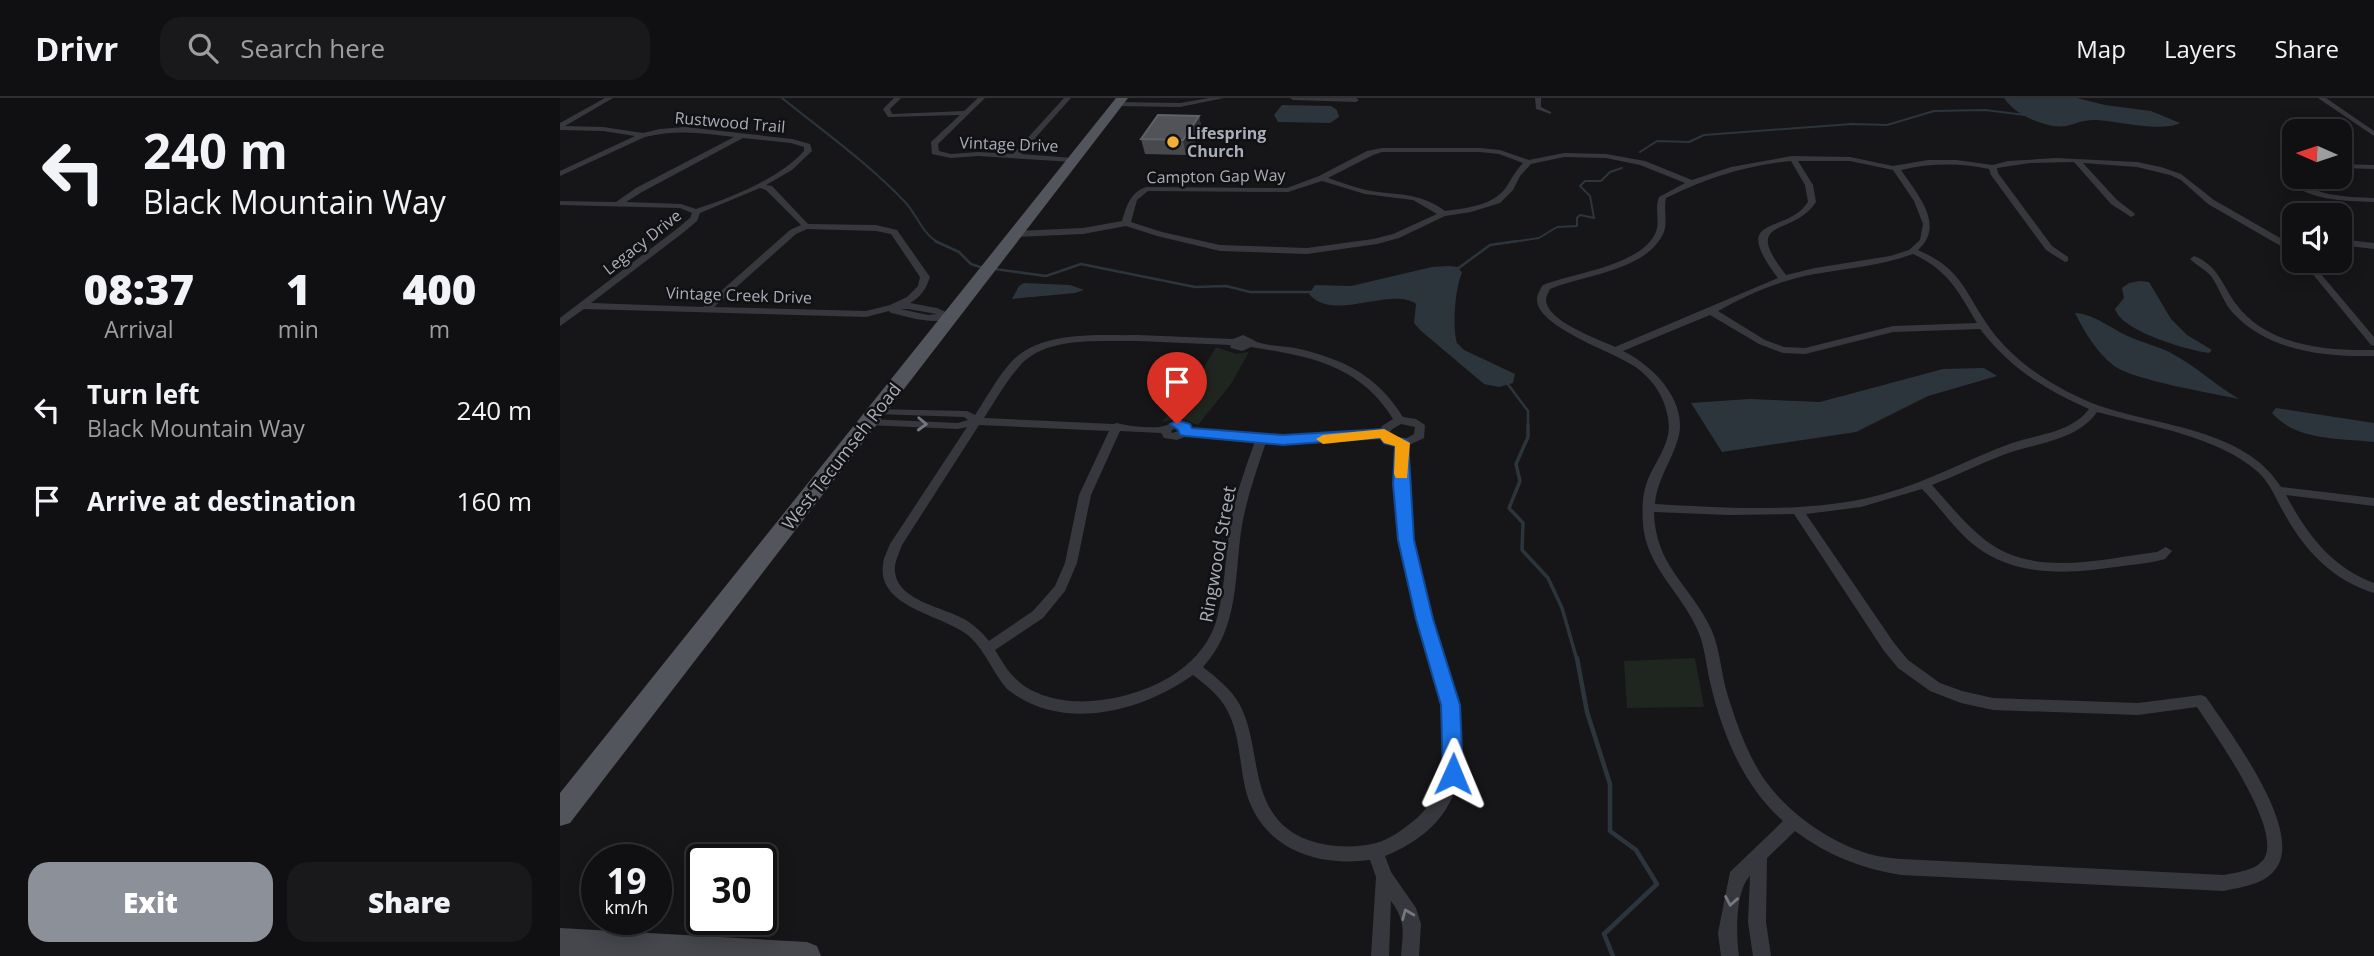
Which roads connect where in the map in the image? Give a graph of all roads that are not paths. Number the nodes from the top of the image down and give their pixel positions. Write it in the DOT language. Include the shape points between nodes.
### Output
graph roads {
  1 [pos="610,98"];
  2 [pos="898,98"];
  3 [pos="982,98"];
  4 [pos="1068,98"];
  5 [pos="1221,98"];
  6 [pos="1293,98"];
  7 [pos="1538,98"];
  8 [pos="2321,98"];
  9 [pos="1356,100"];
  10 [pos="1119,101"];
  11 [pos="966,113"];
  12 [pos="1549,113"];
  13 [pos="560,127"];
  14 [pos="2373,133"];
  15 [pos="643,135"];
  16 [pos="743,135"];
  17 [pos="1016,155"];
  18 [pos="1792,158"];
  19 [pos="1073,160"];
  20 [pos="1528,162"];
  21 [pos="2078,162"];
  22 [pos="2352,166"];
  23 [pos="1993,167"];
  24 [pos="2374,167"];
  25 [pos="1896,169"];
  26 [pos="560,174"];
  27 [pos="1322,178"];
  28 [pos="1693,183"];
  29 [pos="758,185"];
  30 [pos="2307,189"];
  31 [pos="2374,200"];
  32 [pos="560,203"];
  33 [pos="618,205"];
  34 [pos="696,212"];
  35 [pos="1443,214"];
  36 [pos="2131,215"];
  37 [pos="1126,223"];
  38 [pos="806,226"];
  39 [pos="1015,234"];
  40 [pos="2282,242"];
  41 [pos="2352,244"];
  42 [pos="2374,246"];
  43 [pos="1915,252"];
  44 [pos="2065,259"];
  45 [pos="2194,259"];
  46 [pos="2316,273"];
  47 [pos="1783,278"];
  48 [pos="583,306"];
  49 [pos="894,307"];
  50 [pos="705,310"];
  51 [pos="1711,311"];
  52 [pos="950,316"];
  53 [pos="560,323"];
  54 [pos="1983,326"];
  55 [pos="2374,343"];
  56 [pos="1616,349"];
  57 [pos="2374,353"];
  58 [pos="2095,408"];
  59 [pos="872,417"];
  60 [pos="1399,420"];
  61 [pos="976,421"];
  62 [pos="1116,426"];
  63 [pos="1384,433"];
  64 [pos="1261,439"];
  65 [pos="1402,443"];
  66 [pos="1923,483"];
  67 [pos="2277,491"];
  68 [pos="2374,502"];
  69 [pos="1649,508"];
  70 [pos="1797,509"];
  71 [pos="2166,551"];
  72 [pos="2373,591"];
  73 [pos="988,648"];
  74 [pos="1193,667"];
  75 [pos="560,814"];
  76 [pos="1794,821"];
  77 [pos="1375,852"];
  78 [pos="1759,856"];
  79 [pos="1384,877"];
  80 [pos="560,942"];
  81 [pos="807,956"];
  82 [pos="1380,956"];
  83 [pos="1410,956"];
  84 [pos="1730,956"];
  85 [pos="1762,956"];
  1 -- 13 [label="street"];
  2 -- 11 [label="street" via="886,109 890,116"];
  3 -- 11 [label="street, Vintage Drive"];
  4 -- 17 [label="street"];
  5 -- 10 [label="street" via="1171,105"];
  6 -- 9 [label="street"];
  7 -- 12 [label="street" via="1538,108"];
  8 -- 14 [label="street"];
  10 -- 19 [label="main road, West Tecumseh Road"];
  11 -- 17 [label="street, Vintage Drive" via="934,144 935,152"];
  13 -- 15 [label="street"];
  15 -- 16 [label="street, Rustwood Trail" via="685,129"];
  15 -- 26 [label="street"];
  16 -- 29 [label="street, Rustwood Trail" via="807,146 806,156"];
  16 -- 33 [label="street"];
  17 -- 19 [label="street, Vintage Drive"];
  18 -- 25 [label="street" via="1860,160"];
  18 -- 28 [label="street" via="1748,163"];
  18 -- 47 [label="street" via="1812,200 1809,208 1772,226 1762,246"];
  19 -- 39 [label="main road, West Tecumseh Road"];
  20 -- 27 [label="street, Campton Gap Way" via="1480,150 1381,150"];
  20 -- 28 [label="street" via="1564,155 1606,156 1642,163"];
  20 -- 35 [label="street" via="1497,201"];
  21 -- 23 [label="street" via="2016,161"];
  21 -- 36 [label="street"];
  21 -- 40 [label="street" via="2124,163 2172,172 2210,201"];
  22 -- 24 [label="street"];
  23 -- 25 [label="street" via="1954,161"];
  23 -- 44 [label="street" via="2049,248"];
  25 -- 43 [label="street" via="1927,223 1928,232"];
  27 -- 35 [label="street" via="1364,192 1429,201"];
  27 -- 37 [label="street, Campton Gap Way" via="1305,186 1270,191 1146,189 1129,204"];
  28 -- 56 [label="street" via="1663,197 1658,237 1644,250 1622,263 1563,279 1546,288 1541,298 1549,315"];
  29 -- 34 [label="street, Rustwood Trail" via="728,202"];
  29 -- 38 [label="street" via="769,188"];
  30 -- 31 [label="street" via="2332,197"];
  32 -- 33 [label="street, Legacy Drive"];
  33 -- 34 [label="street, Legacy Drive" via="681,206"];
  34 -- 48 [label="street, Legacy Drive" via="681,230"];
  35 -- 37 [label="street" via="1374,242 1307,251 1220,248"];
  37 -- 39 [label="street" via="1083,231"];
  38 -- 49 [label="street" via="894,232 925,277 919,292"];
  38 -- 50 [label="street" via="793,232"];
  39 -- 52 [label="main road, West Tecumseh Road"];
  41 -- 42 [label="street"];
  43 -- 47 [label="street" via="1885,262"];
  43 -- 54 [label="street" via="1948,269"];
  45 -- 57 [label="street" via="2210,267 2247,322 2266,333 2322,350"];
  46 -- 55 [label="street"];
  47 -- 51 [label="street"];
  48 -- 50 [label="street, Vintage Creek Drive"];
  48 -- 53 [label="street, Legacy Drive"];
  49 -- 50 [label="street, Vintage Creek Drive" via="854,315"];
  49 -- 52 [label="street"];
  51 -- 54 [label="street" via="1783,350 1805,351 1893,329"];
  51 -- 56 [label="street"];
  52 -- 59 [label="main road, West Tecumseh Road"];
  54 -- 58 [label="street" via="2028,374"];
  56 -- 69 [label="street" via="1657,381 1671,408 1674,437 1652,485"];
  58 -- 66 [label="street" via="2069,430"];
  58 -- 67 [label="street" via="2229,450 2256,465"];
  59 -- 61 [label="street" via="958,426"];
  59 -- 75 [label="main road, West Tecumseh Road"];
  60 -- 61 [label="street, Ringwood Street" via="1383,394 1349,368 1310,354 1251,344 1240,348 1234,342 1126,338 1043,346 1015,364"];
  60 -- 63 [label="street"];
  60 -- 65 [label="street" via="1412,421 1422,429 1416,440"];
  61 -- 62 [label="street"];
  61 -- 73 [label="street, Ringwood Street" via="896,544 889,572 894,587 907,601 947,615"];
  62 -- 64 [label="street" via="1165,429 1171,437 1185,432"];
  62 -- 73 [label="street" via="1085,494 1075,554 1064,583 1037,615"];
  63 -- 64 [label="street"];
  63 -- 65 [label="street" via="1389,440"];
  64 -- 74 [label="street, Ringwood Street" via="1237,525 1222,631"];
  65 -- 77 [label="street" via="1406,540 1450,705 1453,774 1430,816 1406,836"];
  66 -- 70 [label="street" via="1862,503"];
  66 -- 71 [label="street" via="1983,545 2023,563 2070,568 2161,556"];
  67 -- 68 [label="street"];
  67 -- 72 [label="street" via="2315,552"];
  69 -- 70 [label="street"];
  69 -- 76 [label="street" via="1654,550 1706,633 1733,732 1759,784"];
  70 -- 76 [label="street" via="1889,648 1935,687 1993,704 2138,709 2201,701 2265,804 2276,840 2273,860 2256,876 2224,883 1901,867 1865,860"];
  73 -- 74 [label="street, Ringwood Street" via="1017,689 1069,707 1096,709 1130,701 1167,686"];
  74 -- 77 [label="street" via="1234,706 1245,738 1255,799 1271,824 1300,845 1346,853"];
  76 -- 78 [label="street"];
  77 -- 79 [label="street"];
  78 -- 84 [label="street, one-way" via="1736,878 1727,933"];
  78 -- 85 [label="street" via="1757,922"];
  79 -- 82 [label="street"];
  83 -- 79 [label="street, one-way" via="1412,924 1407,908"];
  80 -- 81 [label="street"];
}
